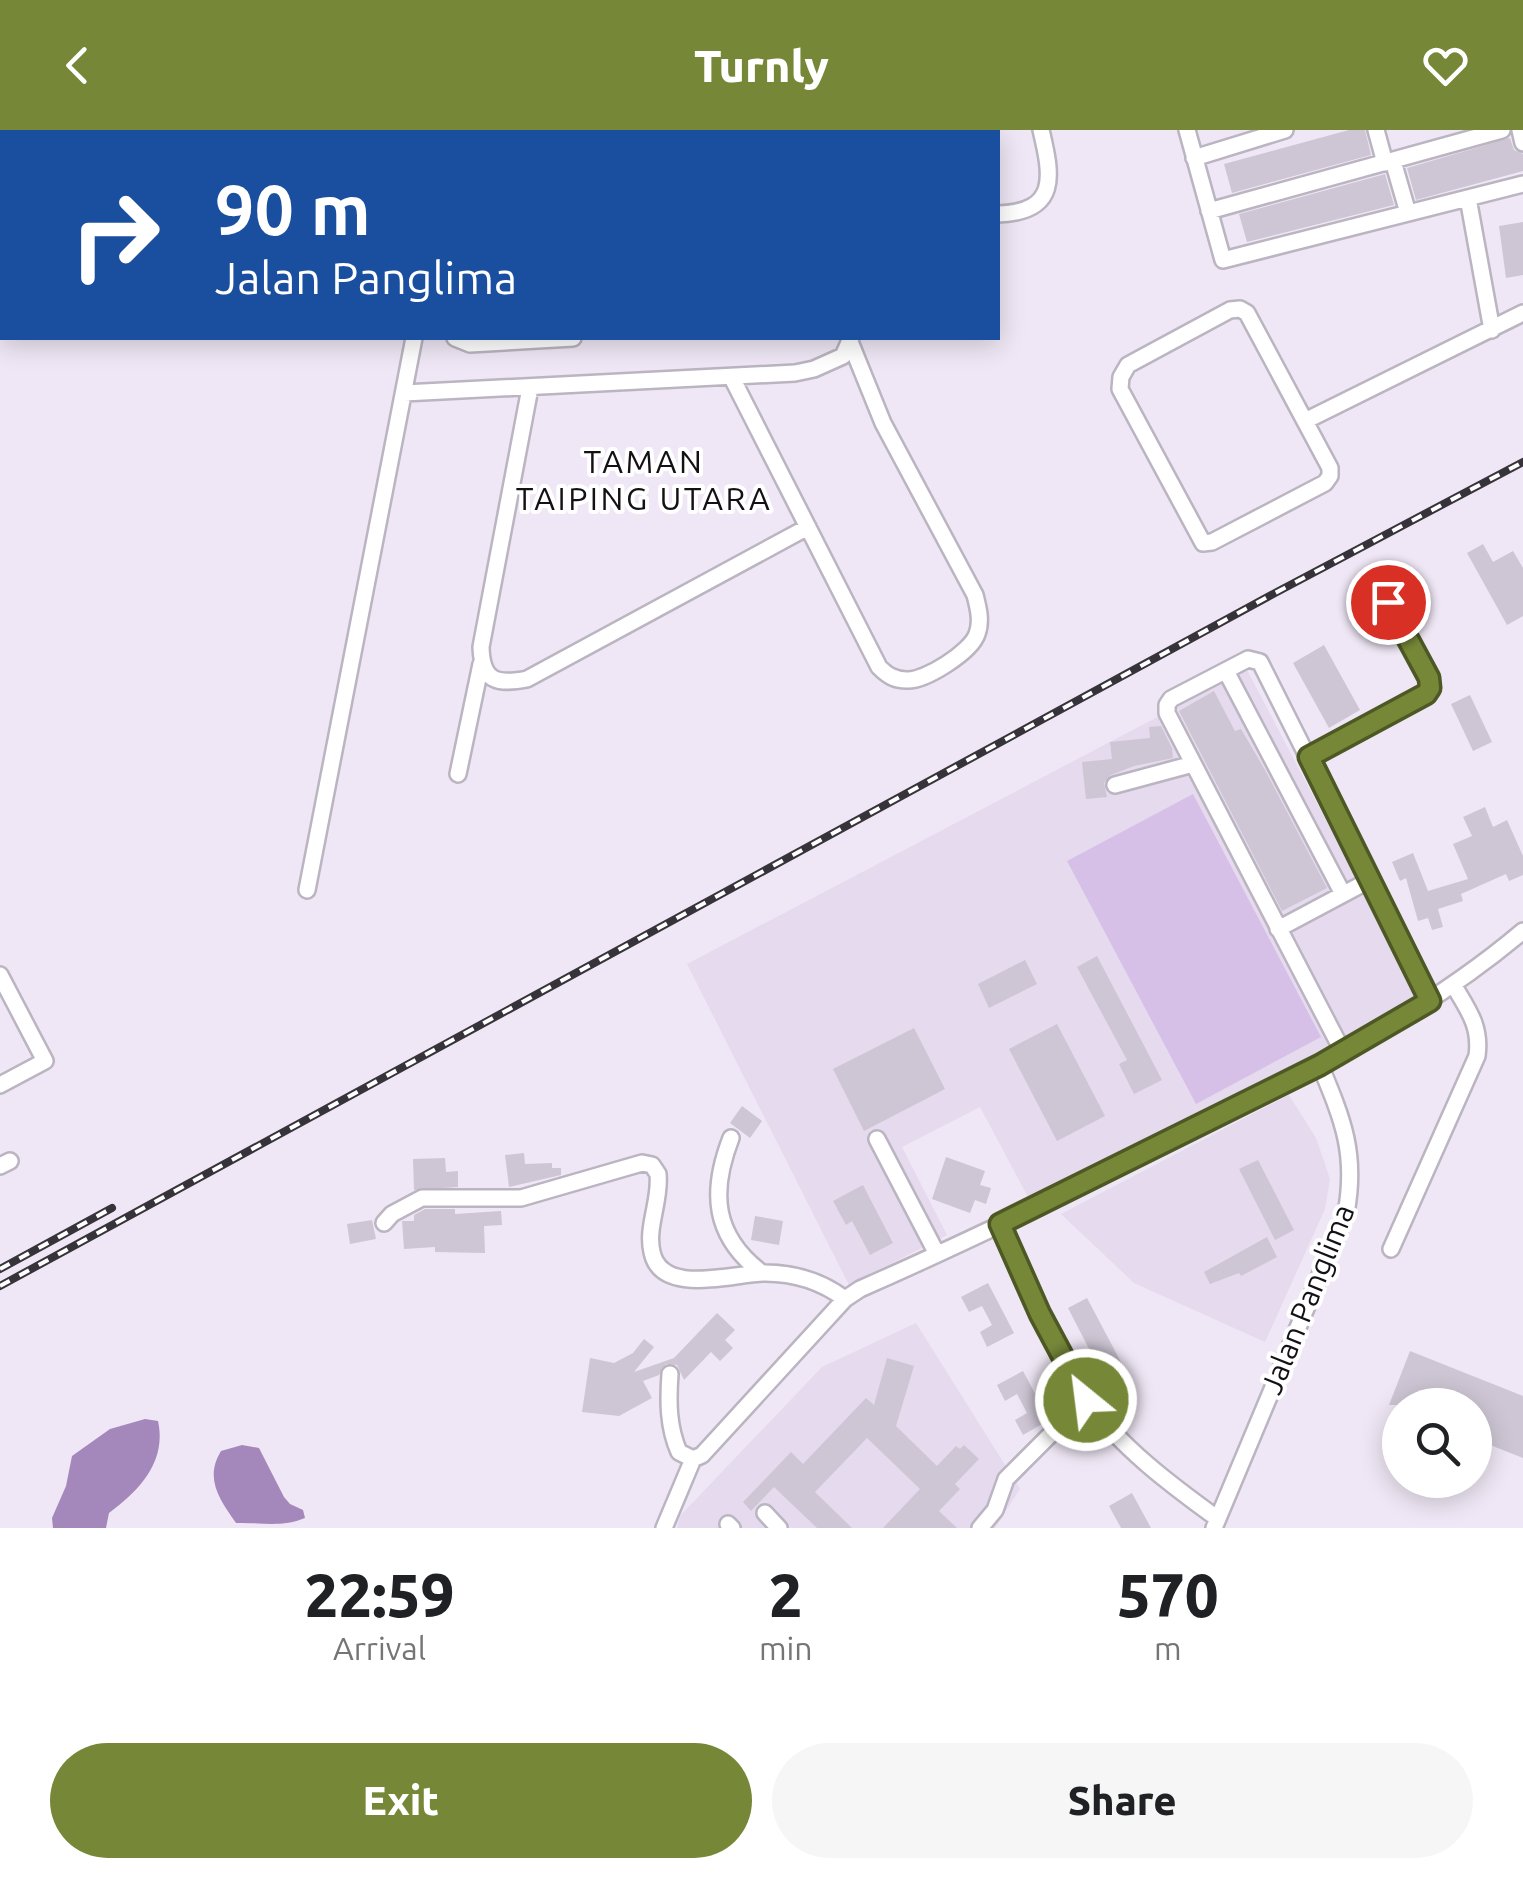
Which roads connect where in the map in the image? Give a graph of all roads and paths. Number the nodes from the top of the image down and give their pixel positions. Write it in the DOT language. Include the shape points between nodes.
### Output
graph roads {
  1 [pos="1041,130"];
  2 [pos="1187,130"];
  3 [pos="1285,130"];
  4 [pos="1376,130"];
  5 [pos="1502,130"];
  6 [pos="1520,130"];
  7 [pos="1523,143"];
  8 [pos="1194,158"];
  9 [pos="1389,162"];
  10 [pos="1523,184"];
  11 [pos="1468,198"];
  12 [pos="1209,210"];
  13 [pos="1408,213"];
  14 [pos="1000,214"];
  15 [pos="1523,314"];
  16 [pos="1492,330"];
  17 [pos="414,340"];
  18 [pos="460,340"];
  19 [pos="539,340"];
  20 [pos="851,340"];
  21 [pos="732,378"];
  22 [pos="530,388"];
  23 [pos="404,393"];
  24 [pos="1307,420"];
  25 [pos="808,527"];
  26 [pos="1388,602"];
  27 [pos="481,664"];
  28 [pos="1226,670"];
  29 [pos="1309,757"];
  30 [pos="1193,764"];
  31 [pos="458,774"];
  32 [pos="1115,785"];
  33 [pos="1370,880"];
  34 [pos="306,890"];
  35 [pos="1343,894"];
  36 [pos="1278,929"];
  37 [pos="1523,931"];
  38 [pos="0,975"];
  39 [pos="1454,986"];
  40 [pos="1430,1001"];
  41 [pos="1342,1052"];
  42 [pos="1320,1065"];
  43 [pos="0,1085"];
  44 [pos="731,1138"];
  45 [pos="877,1139"];
  46 [pos="384,1223"];
  47 [pos="1000,1224"];
  48 [pos="1391,1248"];
  49 [pos="937,1254"];
  50 [pos="762,1273"];
  51 [pos="845,1299"];
  52 [pos="670,1374"];
  53 [pos="1086,1400"];
  54 [pos="693,1460"];
  55 [pos="765,1513"];
  56 [pos="1216,1524"];
  57 [pos="664,1528"];
  58 [pos="779,1528"];
  59 [pos="980,1528"];
  1 -- 14 [label="street" via="1050,184 1019,213"];
  2 -- 8 [label="street"];
  3 -- 8 [label="street"];
  4 -- 9 [label="street"];
  5 -- 9 [label="street"];
  6 -- 7 [label="street"];
  8 -- 12 [label="street"];
  9 -- 12 [label="street"];
  9 -- 13 [label="street"];
  10 -- 11 [label="street"];
  11 -- 13 [label="street"];
  11 -- 16 [label="street"];
  12 -- 13 [label="street" via="1223,260"];
  15 -- 16 [label="street"];
  16 -- 24 [label="street"];
  17 -- 23 [label="street"];
  18 -- 19 [label="street"];
  20 -- 21 [label="street" via="842,356 814,369"];
  20 -- 25 [label="street" via="889,436 975,595 978,632 971,646 926,677 890,677 878,667"];
  21 -- 22 [label="street"];
  21 -- 25 [label="street"];
  22 -- 23 [label="street"];
  22 -- 27 [label="street"];
  23 -- 34 [label="street"];
  24 -- 24 [label="street" via="1330,468 1325,483 1203,543 1120,389 1121,376 1128,365 1240,309"];
  25 -- 27 [label="street" via="527,678 498,682"];
  26 -- 29 [label="street" via="1430,688"];
  27 -- 31 [label="street"];
  28 -- 29 [label="street" via="1248,659 1260,662"];
  28 -- 30 [label="street" via="1166,704"];
  28 -- 35 [label="street"];
  29 -- 33 [label="street"];
  30 -- 32 [label="street"];
  30 -- 36 [label="street"];
  33 -- 35 [label="street"];
  33 -- 40 [label="street"];
  35 -- 36 [label="street"];
  36 -- 41 [label="street"];
  37 -- 39 [label="street"];
  38 -- 43 [label="street" via="45,1061"];
  39 -- 40 [label="street"];
  39 -- 48 [label="street" via="1476,1022 1477,1056"];
  40 -- 41 [label="street"];
  41 -- 42 [label="street"];
  42 -- 47 [label="street"];
  42 -- 56 [label="street, Jalan Panglima" via="1349,1145 1346,1214"];
  44 -- 50 [label="street" via="716,1192 720,1210 737,1249"];
  45 -- 49 [label="street"];
  46 -- 50 [label="street" via="422,1198 521,1198 642,1162 658,1174 651,1252 657,1265 682,1279"];
  47 -- 49 [label="street"];
  47 -- 53 [label="street"];
  49 -- 51 [label="street"];
  50 -- 51 [label="street" via="816,1282"];
  51 -- 54 [label="street"];
  52 -- 54 [label="street" via="674,1443"];
  53 -- 56 [label="street"];
  53 -- 59 [label="street" via="1006,1479"];
  54 -- 57 [label="street"];
  55 -- 58 [label="street"];
}
